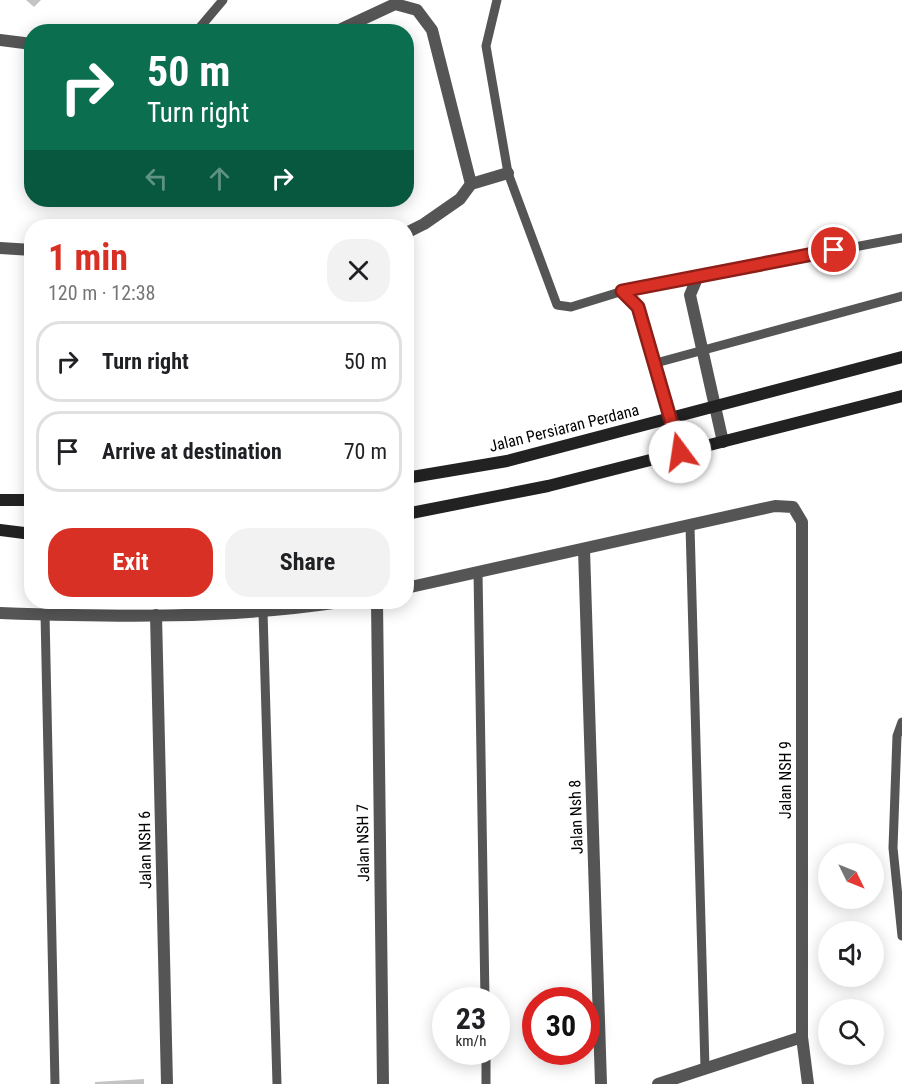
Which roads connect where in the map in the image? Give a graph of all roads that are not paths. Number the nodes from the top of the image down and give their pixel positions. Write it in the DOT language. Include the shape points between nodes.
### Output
graph roads {
  1 [pos="223,0"];
  2 [pos="497,0"];
  3 [pos="203,24"];
  4 [pos="351,24"];
  5 [pos="0,40"];
  6 [pos="24,43"];
  7 [pos="508,173"];
  8 [pos="471,184"];
  9 [pos="414,229"];
  10 [pos="902,238"];
  11 [pos="0,248"];
  12 [pos="24,250"];
  13 [pos="698,276"];
  14 [pos="622,291"];
  15 [pos="902,296"];
  16 [pos="702,350"];
  17 [pos="902,357"];
  18 [pos="656,363"];
  19 [pos="902,396"];
  20 [pos="713,405"];
  21 [pos="672,418"];
  22 [pos="723,441"];
  23 [pos="680,452"];
  24 [pos="414,477"];
  25 [pos="0,500"];
  26 [pos="24,500"];
  27 [pos="414,512"];
  28 [pos="690,526"];
  29 [pos="0,530"];
  30 [pos="24,533"];
  31 [pos="584,549"];
  32 [pos="478,572"];
  33 [pos="414,586"];
  34 [pos="286,609"];
  35 [pos="377,609"];
  36 [pos="263,612"];
  37 [pos="0,613"];
  38 [pos="45,614"];
  39 [pos="156,615"];
  40 [pos="902,722"];
  41 [pos="902,936"];
  42 [pos="485,987"];
  43 [pos="802,1037"];
  44 [pos="486,1065"];
  45 [pos="705,1068"];
  46 [pos="55,1084"];
  47 [pos="166,1084"];
  48 [pos="277,1084"];
  49 [pos="383,1084"];
  50 [pos="486,1084"];
  51 [pos="601,1084"];
  52 [pos="658,1084"];
  53 [pos="808,1084"];
  1 -- 3 [label="lane"];
  2 -- 7 [label="lane" via="486,46"];
  4 -- 8 [label="street" via="395,4 417,10 432,30"];
  5 -- 6 [label="street"];
  7 -- 8 [label="street"];
  7 -- 14 [label="lane" via="557,305 571,307"];
  8 -- 9 [label="street" via="460,199"];
  10 -- 13 [label="lane"];
  11 -- 12 [label="street"];
  13 -- 14 [label="lane"];
  13 -- 16 [label="street" via="690,295"];
  14 -- 18 [label="street" via="638,307"];
  15 -- 16 [label="lane"];
  16 -- 18 [label="lane"];
  16 -- 20 [label="street"];
  17 -- 20 [label="main road, Jalan Persiaran Perdana"];
  18 -- 21 [label="street"];
  19 -- 22 [label="main road"];
  20 -- 21 [label="main road, Jalan Persiaran Perdana"];
  20 -- 22 [label="street"];
  21 -- 23 [label="street"];
  21 -- 24 [label="main road, Jalan Persiaran Perdana" via="507,461"];
  22 -- 23 [label="main road"];
  23 -- 27 [label="main road" via="548,486"];
  25 -- 26 [label="main road"];
  28 -- 31 [label="street"];
  28 -- 43 [label="street, Jalan NSH 9" via="775,506 793,507 802,522"];
  28 -- 45 [label="lane"];
  29 -- 30 [label="main road"];
  31 -- 32 [label="street"];
  31 -- 51 [label="street, Jalan Nsh 8"];
  32 -- 33 [label="street"];
  32 -- 42 [label="lane"];
  34 -- 36 [label="street"];
  35 -- 49 [label="street, Jalan NSH 7"];
  36 -- 39 [label="street"];
  36 -- 48 [label="lane"];
  37 -- 38 [label="street"];
  38 -- 39 [label="street"];
  38 -- 46 [label="lane"];
  39 -- 47 [label="street, Jalan NSH 6"];
  40 -- 41 [label="lane" via="897,736 893,848"];
  43 -- 45 [label="street"];
  43 -- 53 [label="street, Jalan NSH 9"];
  44 -- 50 [label="lane"];
  45 -- 52 [label="street"];
}
